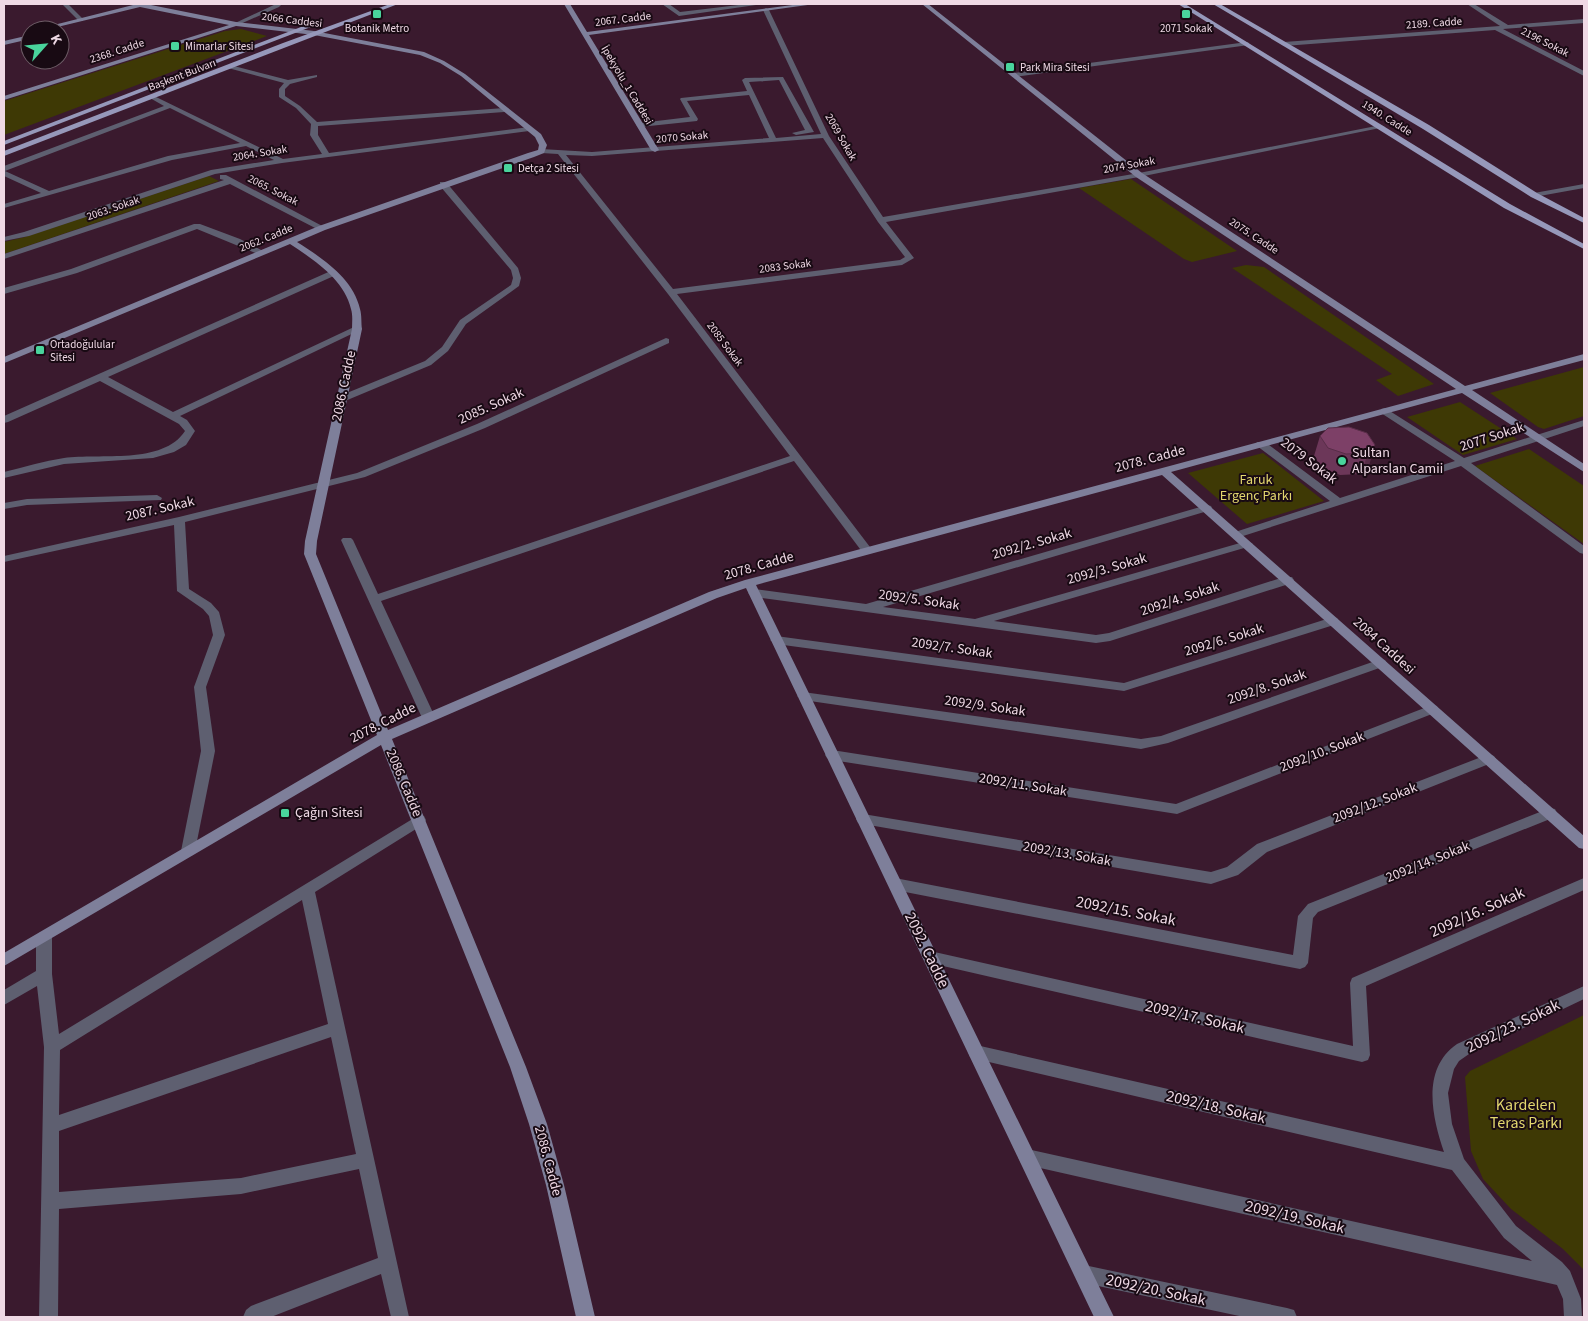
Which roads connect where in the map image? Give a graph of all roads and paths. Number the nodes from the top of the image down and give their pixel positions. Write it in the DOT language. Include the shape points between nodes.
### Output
graph roads {
  1 [pos="65,4"];
  2 [pos="156,4"];
  3 [pos="279,4"];
  4 [pos="395,4"];
  5 [pos="567,4"];
  6 [pos="665,4"];
  7 [pos="712,4"];
  8 [pos="760,4"];
  9 [pos="812,4"];
  10 [pos="925,4"];
  11 [pos="1180,4"];
  12 [pos="1216,4"];
  13 [pos="1470,4"];
  14 [pos="141,5"];
  15 [pos="150,7"];
  16 [pos="720,9"];
  17 [pos="766,10"];
  18 [pos="728,15"];
  19 [pos="81,20"];
  20 [pos="1584,21"];
  21 [pos="70,22"];
  22 [pos="317,23"];
  23 [pos="236,24"];
  24 [pos="70,27"];
  25 [pos="1507,27"];
  26 [pos="1496,28"];
  27 [pos="295,31"];
  28 [pos="314,33"];
  29 [pos="20,34"];
  30 [pos="585,34"];
  31 [pos="4,38"];
  32 [pos="20,39"];
  33 [pos="4,43"];
  34 [pos="1246,44"];
  35 [pos="1284,44"];
  36 [pos="1584,65"];
  37 [pos="230,67"];
  38 [pos="1571,67"];
  39 [pos="1584,74"];
  40 [pos="1014,75"];
  41 [pos="315,76"];
  42 [pos="288,82"];
  43 [pos="752,93"];
  44 [pos="152,97"];
  45 [pos="4,98"];
  46 [pos="170,106"];
  47 [pos="504,110"];
  48 [pos="315,124"];
  49 [pos="640,125"];
  50 [pos="1381,127"];
  51 [pos="529,129"];
  52 [pos="825,136"];
  53 [pos="773,138"];
  54 [pos="4,143"];
  55 [pos="247,144"];
  56 [pos="655,150"];
  57 [pos="541,151"];
  58 [pos="562,153"];
  59 [pos="4,154"];
  60 [pos="327,155"];
  61 [pos="282,161"];
  62 [pos="4,169"];
  63 [pos="214,172"];
  64 [pos="4,173"];
  65 [pos="1139,175"];
  66 [pos="230,180"];
  67 [pos="443,184"];
  68 [pos="1584,186"];
  69 [pos="50,194"];
  70 [pos="1534,195"];
  71 [pos="4,206"];
  72 [pos="881,220"];
  73 [pos="1584,221"];
  74 [pos="322,228"];
  75 [pos="4,239"];
  76 [pos="290,241"];
  77 [pos="1584,247"];
  78 [pos="262,252"];
  79 [pos="4,257"];
  80 [pos="902,262"];
  81 [pos="333,273"];
  82 [pos="4,291"];
  83 [pos="671,292"];
  84 [pos="357,330"];
  85 [pos="666,341"];
  86 [pos="1584,357"];
  87 [pos="4,360"];
  88 [pos="100,377"];
  89 [pos="1464,389"];
  90 [pos="342,399"];
  91 [pos="1385,411"];
  92 [pos="173,416"];
  93 [pos="4,420"];
  94 [pos="1584,424"];
  95 [pos="1538,438"];
  96 [pos="1261,444"];
  97 [pos="796,457"];
  98 [pos="1463,462"];
  99 [pos="1584,469"];
  100 [pos="1164,470"];
  101 [pos="4,475"];
  102 [pos="323,486"];
  103 [pos="157,498"];
  104 [pos="1338,502"];
  105 [pos="4,506"];
  106 [pos="1207,508"];
  107 [pos="179,520"];
  108 [pos="1236,535"];
  109 [pos="347,540"];
  110 [pos="1247,544"];
  111 [pos="868,551"];
  112 [pos="1584,551"];
  113 [pos="4,559"];
  114 [pos="1288,580"];
  115 [pos="751,588"];
  116 [pos="374,599"];
  117 [pos="865,608"];
  118 [pos="1334,621"];
  119 [pos="974,623"];
  120 [pos="1080,638"];
  121 [pos="776,640"];
  122 [pos="1381,663"];
  123 [pos="1124,687"];
  124 [pos="803,696"];
  125 [pos="1432,709"];
  126 [pos="428,717"];
  127 [pos="384,737"];
  128 [pos="1163,740"];
  129 [pos="832,755"];
  130 [pos="1489,759"];
  131 [pos="1212,795"];
  132 [pos="1550,813"];
  133 [pos="863,819"];
  134 [pos="419,820"];
  135 [pos="1584,844"];
  136 [pos="1262,848"];
  137 [pos="188,851"];
  138 [pos="895,884"];
  139 [pos="1584,884"];
  140 [pos="307,890"];
  141 [pos="1308,912"];
  142 [pos="44,937"];
  143 [pos="930,957"];
  144 [pos="4,960"];
  145 [pos="1384,972"];
  146 [pos="44,974"];
  147 [pos="1584,992"];
  148 [pos="4,998"];
  149 [pos="336,1028"];
  150 [pos="52,1047"];
  151 [pos="976,1052"];
  152 [pos="51,1126"];
  153 [pos="1027,1157"];
  154 [pos="365,1160"];
  155 [pos="1456,1163"];
  156 [pos="50,1201"];
  157 [pos="388,1263"];
  158 [pos="1084,1274"];
  159 [pos="1563,1277"];
  160 [pos="48,1317"];
  161 [pos="253,1317"];
  162 [pos="400,1317"];
  163 [pos="585,1317"];
  164 [pos="1104,1317"];
  165 [pos="1287,1317"];
  166 [pos="1572,1317"];
  1 -- 19 [label="street"];
  2 -- 15 [label="street"];
  3 -- 23 [label="street"];
  4 -- 28 [label="main road, Başkent Bulvarı"];
  5 -- 30 [label="street, İpekyolu_1 Caddesi"];
  6 -- 16 [label="street" via="679,14"];
  7 -- 16 [label="street"];
  8 -- 16 [label="street"];
  9 -- 17 [label="street, 2067. Cadde"];
  10 -- 40 [label="street, 2075. Cadde"];
  11 -- 34 [label="main road, 1940. Cadde"];
  12 -- 35 [label="main road, 1940. Cadde"];
  13 -- 25 [label="street, 2196 Sokak"];
  14 -- 15 [label="street, 2066 Caddesi"];
  14 -- 19 [label="street"];
  15 -- 23 [label="street, 2066 Caddesi"];
  15 -- 24 [label="street"];
  16 -- 18 [label="street"];
  17 -- 18 [label="street, 2067. Cadde"];
  17 -- 52 [label="street, 2069 Sokak"];
  18 -- 30 [label="street, 2067. Cadde"];
  19 -- 21 [label="street"];
  20 -- 25 [label="street, 2189. Cadde"];
  22 -- 27 [label="main road, Başkent Bulvarı"];
  23 -- 27 [label="street, 2066 Caddesi"];
  23 -- 45 [label="street, 2368. Cadde"];
  25 -- 26 [label="street, 2189. Cadde"];
  26 -- 35 [label="street, 2189. Cadde"];
  26 -- 38 [label="street, 2196 Sokak"];
  27 -- 28 [label="street, 2066 Caddesi"];
  27 -- 54 [label="main road, Başkent Bulvarı"];
  28 -- 37 [label="main road, Başkent Bulvarı"];
  28 -- 47 [label="street, 2066 Caddesi" via="432,56 463,75"];
  29 -- 31 [label="street"];
  30 -- 49 [label="street, İpekyolu_1 Caddesi"];
  32 -- 33 [label="street"];
  34 -- 40 [label="street"];
  34 -- 50 [label="main road, 1940. Cadde"];
  35 -- 70 [label="main road, 1940. Cadde"];
  36 -- 38 [label="street"];
  37 -- 42 [label="street"];
  37 -- 44 [label="main road, Başkent Bulvarı"];
  38 -- 39 [label="street, 2196 Sokak"];
  40 -- 65 [label="street, 2075. Cadde"];
  41 -- 42 [label="street"];
  42 -- 48 [label="street" via="282,88 282,97"];
  43 -- 49 [label="street" via="684,100 694,119"];
  43 -- 53 [label="street"];
  43 -- 53 [label="street" via="745,80 781,78 810,132"];
  44 -- 46 [label="street"];
  44 -- 59 [label="main road, Başkent Bulvarı"];
  46 -- 55 [label="street"];
  46 -- 62 [label="street"];
  47 -- 48 [label="street"];
  47 -- 51 [label="street, 2066 Caddesi"];
  48 -- 60 [label="street" via="314,135"];
  49 -- 56 [label="street, İpekyolu_1 Caddesi"];
  50 -- 65 [label="street, 2074 Sokak"];
  50 -- 77 [label="main road, 1940. Cadde" via="1498,201"];
  51 -- 57 [label="street, 2066 Caddesi" via="543,144"];
  51 -- 60 [label="street, 2064. Sokak"];
  52 -- 53 [label="street, 2070 Sokak"];
  52 -- 72 [label="street, 2069 Sokak"];
  53 -- 56 [label="street, 2070 Sokak"];
  55 -- 61 [label="street"];
  55 -- 69 [label="street" via="171,158"];
  56 -- 58 [label="street, 2070 Sokak"];
  57 -- 58 [label="street, 2070 Sokak"];
  57 -- 67 [label="street, 2062. Cadde"];
  58 -- 83 [label="street, 2085 Sokak"];
  60 -- 61 [label="street, 2064. Sokak"];
  61 -- 63 [label="street, 2064. Sokak"];
  63 -- 66 [label="street, 2065. Sokak"];
  63 -- 75 [label="street, 2064. Sokak"];
  64 -- 69 [label="street"];
  65 -- 72 [label="street, 2074 Sokak"];
  65 -- 89 [label="street, 2075. Cadde"];
  66 -- 74 [label="street, 2065. Sokak"];
  66 -- 79 [label="street, 2063. Sokak"];
  67 -- 74 [label="street, 2062. Cadde"];
  67 -- 90 [label="street" via="515,270 515,286 463,322 445,349 428,363"];
  68 -- 70 [label="street"];
  69 -- 71 [label="street"];
  70 -- 73 [label="main road, 1940. Cadde"];
  72 -- 80 [label="street, 2069 Sokak" via="910,258"];
  74 -- 76 [label="street, 2062. Cadde"];
  76 -- 78 [label="street, 2062. Cadde"];
  76 -- 81 [label="street, 2086. Cadde" via="316,257"];
  78 -- 82 [label="street" via="196,226 74,271"];
  78 -- 87 [label="street, 2062. Cadde"];
  80 -- 83 [label="street, 2083 Sokak"];
  81 -- 84 [label="street, 2086. Cadde" via="351,297 356,310"];
  81 -- 88 [label="street"];
  83 -- 97 [label="street, 2085 Sokak"];
  84 -- 90 [label="street, 2086. Cadde"];
  84 -- 92 [label="street"];
  85 -- 102 [label="street, 2085. Sokak" via="472,430 370,472"];
  86 -- 89 [label="street, 2078. Cadde"];
  88 -- 92 [label="street"];
  88 -- 93 [label="street"];
  89 -- 91 [label="street, 2078. Cadde"];
  89 -- 95 [label="street, 2075. Cadde"];
  90 -- 102 [label="street, 2086. Cadde"];
  91 -- 96 [label="street, 2078. Cadde"];
  91 -- 98 [label="street"];
  92 -- 101 [label="street" via="190,431 182,444 167,452 65,460"];
  94 -- 95 [label="street, 2077 Sokak"];
  95 -- 98 [label="street, 2077 Sokak"];
  95 -- 99 [label="street, 2075. Cadde"];
  96 -- 100 [label="street, 2078. Cadde"];
  96 -- 104 [label="street, 2079 Sokak"];
  97 -- 111 [label="street, 2085 Sokak"];
  97 -- 116 [label="street"];
  98 -- 104 [label="street, 2077 Sokak"];
  98 -- 112 [label="street"];
  100 -- 106 [label="street, 2084 Caddesi"];
  100 -- 111 [label="street, 2078. Cadde"];
  102 -- 107 [label="street, 2087. Sokak"];
  102 -- 127 [label="street, 2086. Cadde" via="310,554"];
  103 -- 105 [label="street" via="27,502"];
  104 -- 108 [label="street, 2077 Sokak"];
  106 -- 108 [label="street, 2084 Caddesi"];
  106 -- 117 [label="street, 2092/2. Sokak"];
  107 -- 113 [label="street, 2087. Sokak"];
  107 -- 137 [label="street" via="183,591 215,615 219,635 200,688 208,751"];
  108 -- 110 [label="street, 2084 Caddesi"];
  109 -- 116 [label="street"];
  110 -- 114 [label="street, 2084 Caddesi"];
  110 -- 119 [label="street, 2092/3. Sokak"];
  111 -- 115 [label="street, 2078. Cadde"];
  114 -- 118 [label="street, 2084 Caddesi"];
  114 -- 120 [label="street, 2092/4. Sokak" via="1110,637"];
  115 -- 117 [label="street, 2092/5. Sokak"];
  115 -- 121 [label="street, 2092. Cadde"];
  115 -- 126 [label="street, 2078. Cadde" via="682,608"];
  116 -- 126 [label="street"];
  117 -- 119 [label="street, 2092/5. Sokak"];
  118 -- 122 [label="street, 2084 Caddesi"];
  118 -- 123 [label="street, 2092/6. Sokak"];
  119 -- 120 [label="street, 2092/5. Sokak"];
  121 -- 123 [label="street, 2092/7. Sokak"];
  121 -- 124 [label="street, 2092. Cadde"];
  122 -- 125 [label="street, 2084 Caddesi"];
  122 -- 128 [label="street, 2092/8. Sokak"];
  124 -- 128 [label="street, 2092/9. Sokak" via="1135,744"];
  124 -- 129 [label="street, 2092. Cadde"];
  125 -- 130 [label="street, 2084 Caddesi"];
  125 -- 131 [label="street, 2092/10. Sokak"];
  126 -- 127 [label="street, 2078. Cadde"];
  127 -- 134 [label="street, 2086. Cadde"];
  127 -- 137 [label="street, 2078. Cadde"];
  129 -- 131 [label="street, 2092/11. Sokak" via="1172,809"];
  129 -- 133 [label="street, 2092. Cadde"];
  130 -- 132 [label="street, 2084 Caddesi"];
  130 -- 136 [label="street, 2092/12. Sokak"];
  132 -- 135 [label="street, 2084 Caddesi"];
  132 -- 141 [label="street, 2092/14. Sokak"];
  133 -- 136 [label="street, 2092/13. Sokak" via="1211,878 1233,873"];
  133 -- 138 [label="street, 2092. Cadde"];
  134 -- 140 [label="street"];
  134 -- 163 [label="street, 2086. Cadde" via="538,1124"];
  137 -- 142 [label="street, 2078. Cadde"];
  138 -- 141 [label="street, 2092/15. Sokak" via="1300,963"];
  138 -- 143 [label="street, 2092. Cadde"];
  139 -- 145 [label="street, 2092/16. Sokak"];
  140 -- 149 [label="street"];
  140 -- 150 [label="street"];
  142 -- 144 [label="street, 2078. Cadde"];
  142 -- 146 [label="street"];
  143 -- 145 [label="street, 2092/17. Sokak" via="1362,1055 1358,983"];
  143 -- 151 [label="street, 2092. Cadde"];
  146 -- 148 [label="street"];
  146 -- 150 [label="street"];
  147 -- 155 [label="street, 2092/23. Sokak" via="1453,1056 1446,1067 1440,1093 1443,1124"];
  149 -- 152 [label="street"];
  149 -- 154 [label="street"];
  150 -- 152 [label="street"];
  151 -- 153 [label="street, 2092. Cadde"];
  151 -- 155 [label="street, 2092/18. Sokak"];
  152 -- 156 [label="street"];
  153 -- 158 [label="street, 2092. Cadde"];
  153 -- 159 [label="street, 2092/19. Sokak"];
  154 -- 156 [label="street" via="241,1186"];
  154 -- 157 [label="street"];
  155 -- 159 [label="street, 2092/23. Sokak" via="1510,1232"];
  156 -- 160 [label="street"];
  157 -- 161 [label="street"];
  157 -- 162 [label="street"];
  158 -- 164 [label="street, 2092. Cadde"];
  158 -- 165 [label="street, 2092/20. Sokak"];
  159 -- 166 [label="street, 2092/23. Sokak" via="1572,1299"];
}
